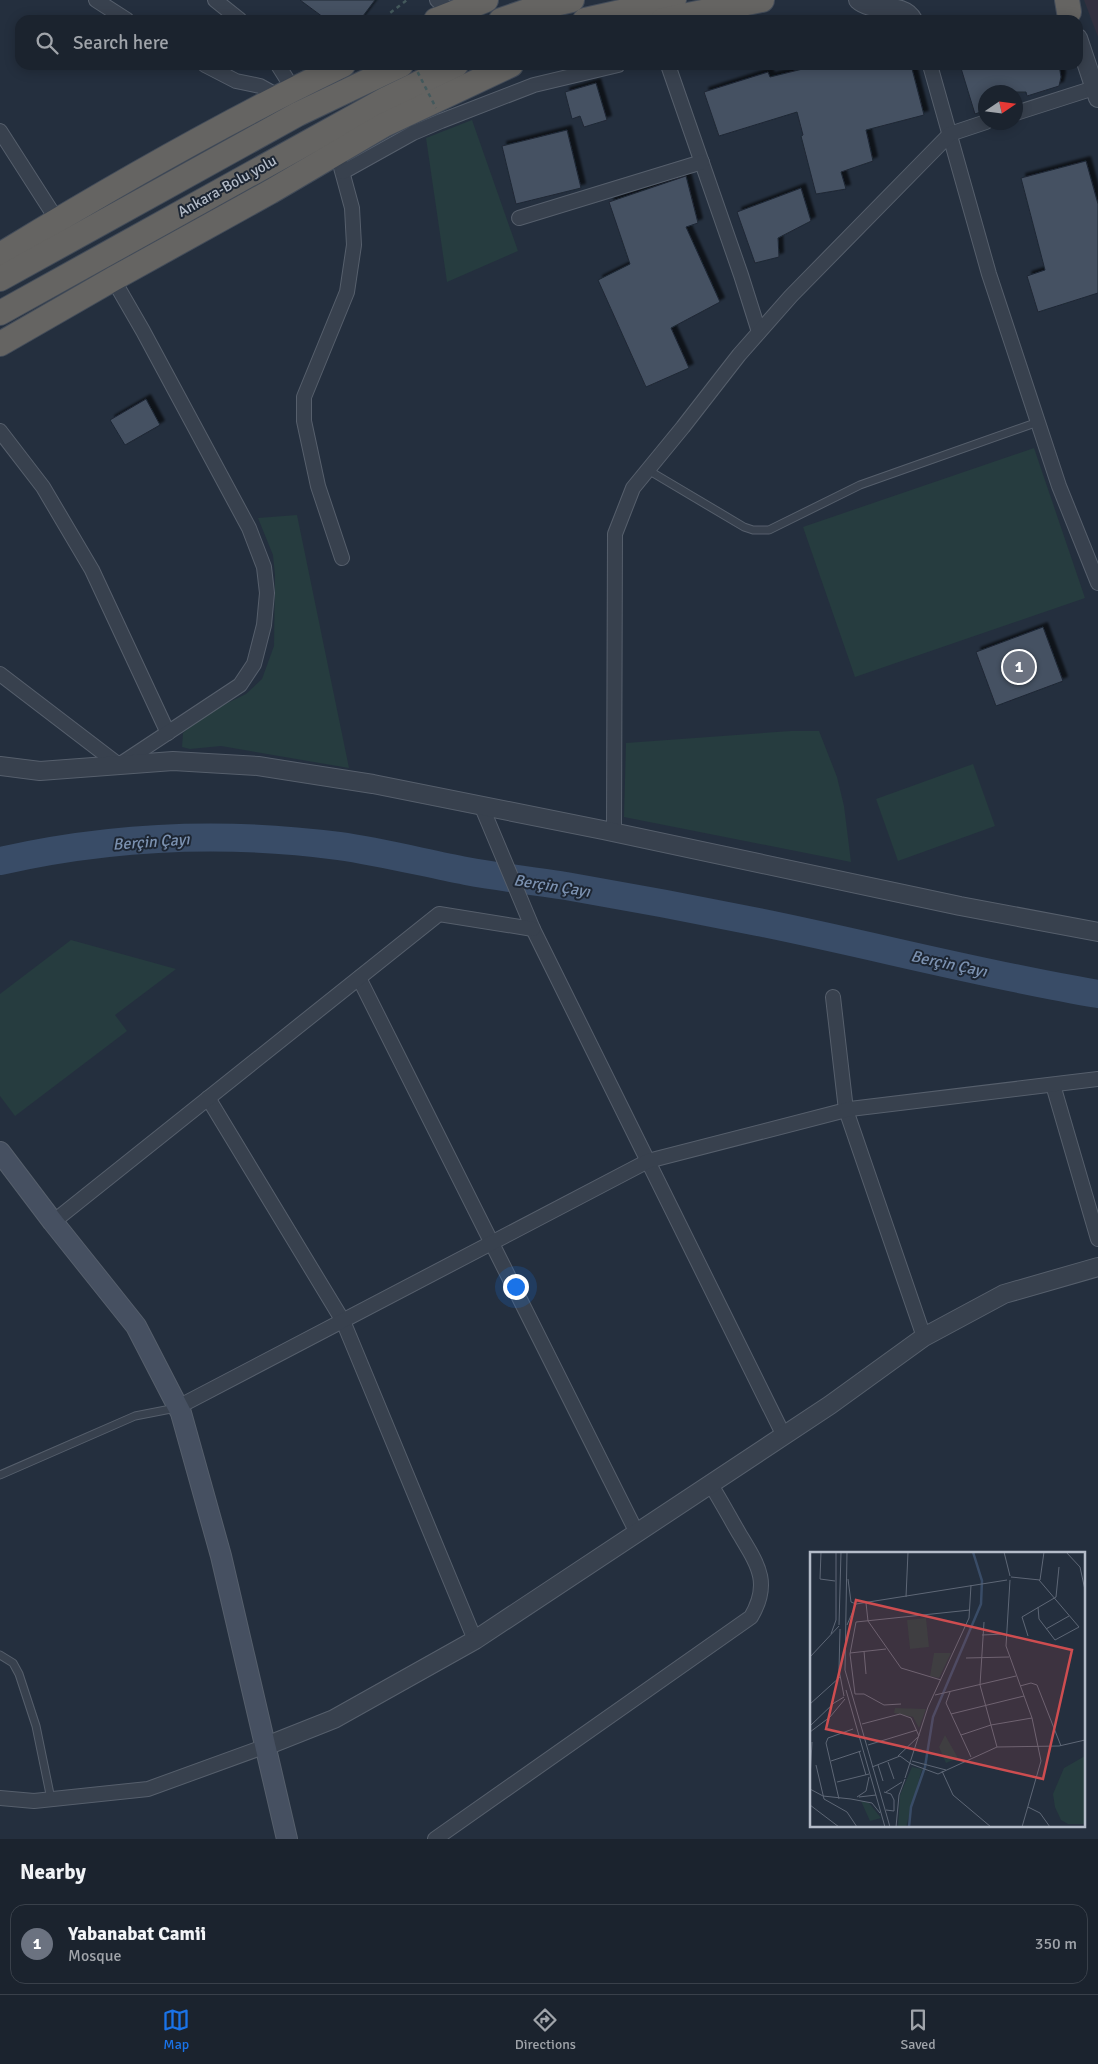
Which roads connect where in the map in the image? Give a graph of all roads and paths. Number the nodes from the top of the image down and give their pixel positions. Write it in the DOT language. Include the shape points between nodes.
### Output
graph roads {
  1 [pos="96,0"];
  2 [pos="215,0"];
  3 [pos="407,0"];
  4 [pos="486,0"];
  5 [pos="572,0"];
  6 [pos="674,0"];
  7 [pos="762,0"];
  8 [pos="858,0"];
  9 [pos="441,11"];
  10 [pos="119,15"];
  11 [pos="234,15"];
  12 [pos="391,15"];
  13 [pos="516,15"];
  14 [pos="607,15"];
  15 [pos="688,15"];
  16 [pos="910,15"];
  17 [pos="1083,53"];
  18 [pos="215,70"];
  19 [pos="279,70"];
  20 [pos="333,70"];
  21 [pos="390,70"];
  22 [pos="417,70"];
  23 [pos="446,70"];
  24 [pos="500,70"];
  25 [pos="597,70"];
  26 [pos="670,70"];
  27 [pos="931,70"];
  28 [pos="285,93"];
  29 [pos="1096,93"];
  30 [pos="436,108"];
  31 [pos="1023,111"];
  32 [pos="978,125"];
  33 [pos="0,131"];
  34 [pos="950,134"];
  35 [pos="340,162"];
  36 [pos="702,162"];
  37 [pos="519,218"];
  38 [pos="57,220"];
  39 [pos="0,255"];
  40 [pos="112,278"];
  41 [pos="0,279"];
  42 [pos="0,313"];
  43 [pos="759,332"];
  44 [pos="0,344"];
  45 [pos="1038,422"];
  46 [pos="0,431"];
  47 [pos="648,470"];
  48 [pos="342,558"];
  49 [pos="1098,583"];
  50 [pos="0,674"];
  51 [pos="168,733"];
  52 [pos="119,765"];
  53 [pos="0,766"];
  54 [pos="483,810"];
  55 [pos="614,832"];
  56 [pos="531,924"];
  57 [pos="1098,932"];
  58 [pos="359,978"];
  59 [pos="833,998"];
  60 [pos="1098,1079"];
  61 [pos="1052,1085"];
  62 [pos="208,1098"];
  63 [pos="846,1110"];
  64 [pos="648,1161"];
  65 [pos="3,1162"];
  66 [pos="52,1222"];
  67 [pos="1098,1239"];
  68 [pos="492,1243"];
  69 [pos="1098,1267"];
  70 [pos="343,1321"];
  71 [pos="924,1337"];
  72 [pos="178,1408"];
  73 [pos="784,1436"];
  74 [pos="0,1475"];
  75 [pos="711,1485"];
  76 [pos="637,1533"];
  77 [pos="475,1640"];
  78 [pos="0,1655"];
  79 [pos="266,1746"];
  80 [pos="0,1798"];
  81 [pos="51,1799"];
  82 [pos="287,1839"];
  83 [pos="436,1839"];
  1 -- 10 [label="street"];
  2 -- 11 [label="street"];
  3 -- 12 [label="path"];
  4 -- 9 [label="highway"];
  5 -- 13 [label="highway"];
  6 -- 14 [label="highway"];
  7 -- 15 [label="highway"];
  8 -- 16 [label="street" via="869,5 901,8"];
  17 -- 29 [label="street"];
  18 -- 28 [label="street" via="236,81"];
  19 -- 28 [label="street"];
  20 -- 28 [label="highway"];
  21 -- 41 [label="highway, Ankara-Bolu yolu" via="298,114"];
  22 -- 30 [label="path, bridge"];
  23 -- 42 [label="highway, Ankara-Bolu yolu" via="386,99"];
  24 -- 35 [label="highway" via="384,125"];
  25 -- 35 [label="street" via="534,85"];
  26 -- 36 [label="street"];
  27 -- 34 [label="street"];
  28 -- 38 [label="highway"];
  29 -- 31 [label="street"];
  32 -- 34 [label="street"];
  33 -- 38 [label="street"];
  34 -- 43 [label="street"];
  34 -- 45 [label="street" via="989,274"];
  35 -- 40 [label="highway" via="270,192"];
  35 -- 48 [label="street" via="352,208 354,244 347,292 304,397 304,421 318,486"];
  36 -- 37 [label="street"];
  36 -- 43 [label="street"];
  38 -- 39 [label="highway"];
  40 -- 44 [label="highway"];
  40 -- 51 [label="street" via="250,528 264,567 267,593 264,625 254,664 240,685"];
  43 -- 47 [label="street"];
  45 -- 47 [label="lane" via="860,485 769,530 744,527"];
  45 -- 49 [label="street" via="1059,486"];
  46 -- 51 [label="street" via="43,487 92,570"];
  47 -- 55 [label="street" via="633,488 615,534"];
  50 -- 52 [label="street"];
  51 -- 52 [label="street"];
  52 -- 53 [label="street" via="40,771"];
  52 -- 54 [label="street" via="173,761 258,766 373,784"];
  54 -- 55 [label="street"];
  54 -- 56 [label="street"];
  55 -- 57 [label="street"];
  56 -- 58 [label="street" via="439,914"];
  56 -- 64 [label="street"];
  58 -- 62 [label="street"];
  58 -- 68 [label="street"];
  59 -- 63 [label="street"];
  60 -- 61 [label="street"];
  61 -- 63 [label="street"];
  61 -- 67 [label="street"];
  62 -- 66 [label="street"];
  62 -- 70 [label="street"];
  63 -- 64 [label="street"];
  63 -- 71 [label="street"];
  64 -- 68 [label="street"];
  64 -- 73 [label="street"];
  65 -- 66 [label="main road"];
  66 -- 72 [label="main road" via="136,1326"];
  68 -- 70 [label="street"];
  68 -- 76 [label="street"];
  69 -- 71 [label="street" via="1004,1294"];
  70 -- 72 [label="street"];
  70 -- 77 [label="street"];
  71 -- 73 [label="street"];
  72 -- 74 [label="lane" via="135,1416"];
  72 -- 79 [label="main road" via="221,1556"];
  73 -- 75 [label="street"];
  75 -- 76 [label="street"];
  75 -- 83 [label="street" via="759,1568 762,1588 751,1617"];
  76 -- 77 [label="street"];
  77 -- 79 [label="street" via="334,1719"];
  78 -- 81 [label="lane" via="13,1663 19,1674 36,1726"];
  79 -- 81 [label="street" via="148,1790"];
  79 -- 82 [label="main road"];
  80 -- 81 [label="street"];
}
